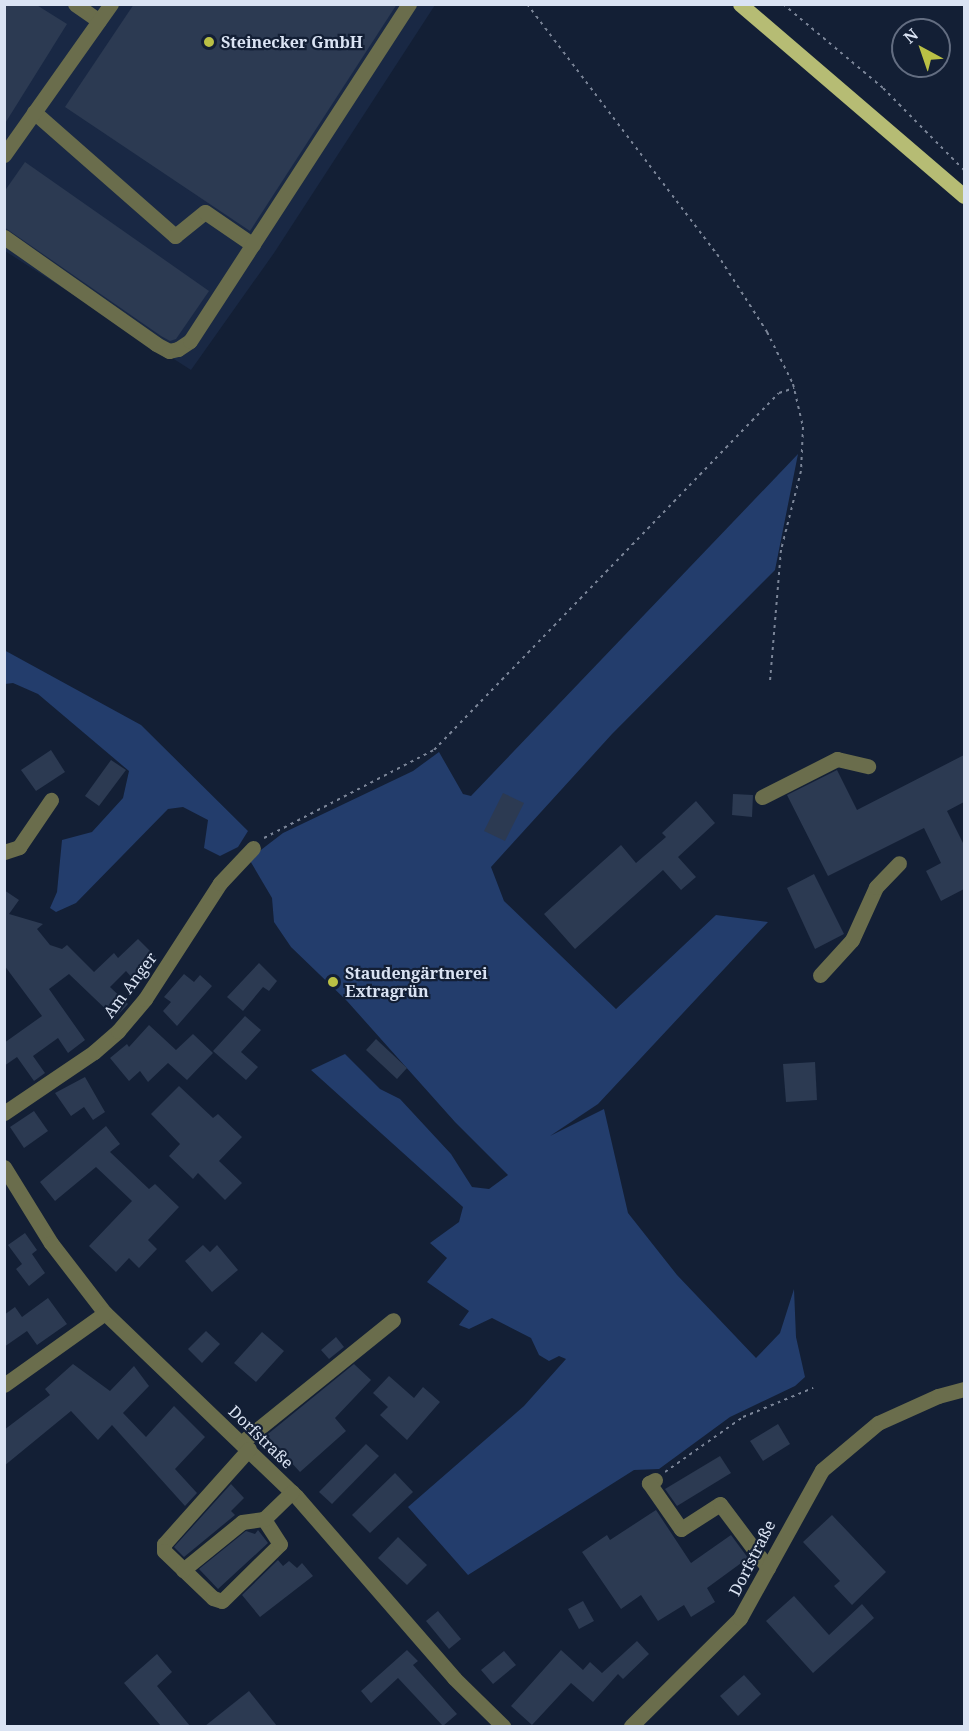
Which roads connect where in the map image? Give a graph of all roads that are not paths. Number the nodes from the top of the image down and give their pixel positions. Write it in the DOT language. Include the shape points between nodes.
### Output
graph roads {
  1 [pos="75,4"];
  2 [pos="111,4"];
  3 [pos="409,4"];
  4 [pos="740,4"];
  5 [pos="99,21"];
  6 [pos="34,112"];
  7 [pos="4,155"];
  8 [pos="964,196"];
  9 [pos="4,237"];
  10 [pos="253,245"];
  11 [pos="868,766"];
  12 [pos="762,797"];
  13 [pos="51,800"];
  14 [pos="253,848"];
  15 [pos="4,852"];
  16 [pos="899,863"];
  17 [pos="819,975"];
  18 [pos="4,1113"];
  19 [pos="4,1167"];
  20 [pos="105,1313"];
  21 [pos="393,1320"];
  22 [pos="4,1385"];
  23 [pos="964,1389"];
  24 [pos="246,1446"];
  25 [pos="655,1480"];
  26 [pos="292,1492"];
  27 [pos="264,1519"];
  28 [pos="768,1568"];
  29 [pos="183,1570"];
  30 [pos="502,1726"];
  31 [pos="631,1726"];
  1 -- 5 [label="street"];
  2 -- 5 [label="street"];
  3 -- 10 [label="street"];
  4 -- 8 [label="main road"];
  5 -- 6 [label="street"];
  6 -- 7 [label="street"];
  6 -- 10 [label="street" via="175,236 205,212"];
  9 -- 10 [label="street" via="169,351 190,341"];
  11 -- 12 [label="street" via="837,759"];
  13 -- 15 [label="street" via="19,847"];
  14 -- 18 [label="street, Am Anger" via="220,883 145,999 118,1030 94,1052"];
  16 -- 17 [label="street" via="876,887 852,940"];
  19 -- 20 [label="street, Dorfstraße" via="51,1243"];
  20 -- 22 [label="street"];
  20 -- 24 [label="street, Dorfstraße"];
  21 -- 24 [label="street"];
  23 -- 28 [label="street, Dorfstraße" via="910,1407 878,1423 844,1449 808,1490"];
  24 -- 26 [label="street, Dorfstraße"];
  24 -- 29 [label="street" via="164,1544 164,1551"];
  25 -- 28 [label="street" via="649,1483 681,1529 720,1504"];
  26 -- 27 [label="street"];
  26 -- 30 [label="street, Dorfstraße" via="454,1678"];
  27 -- 29 [label="street" via="242,1522"];
  27 -- 29 [label="street" via="280,1544 222,1601 213,1598"];
  28 -- 31 [label="street, Dorfstraße" via="740,1618"];
}
